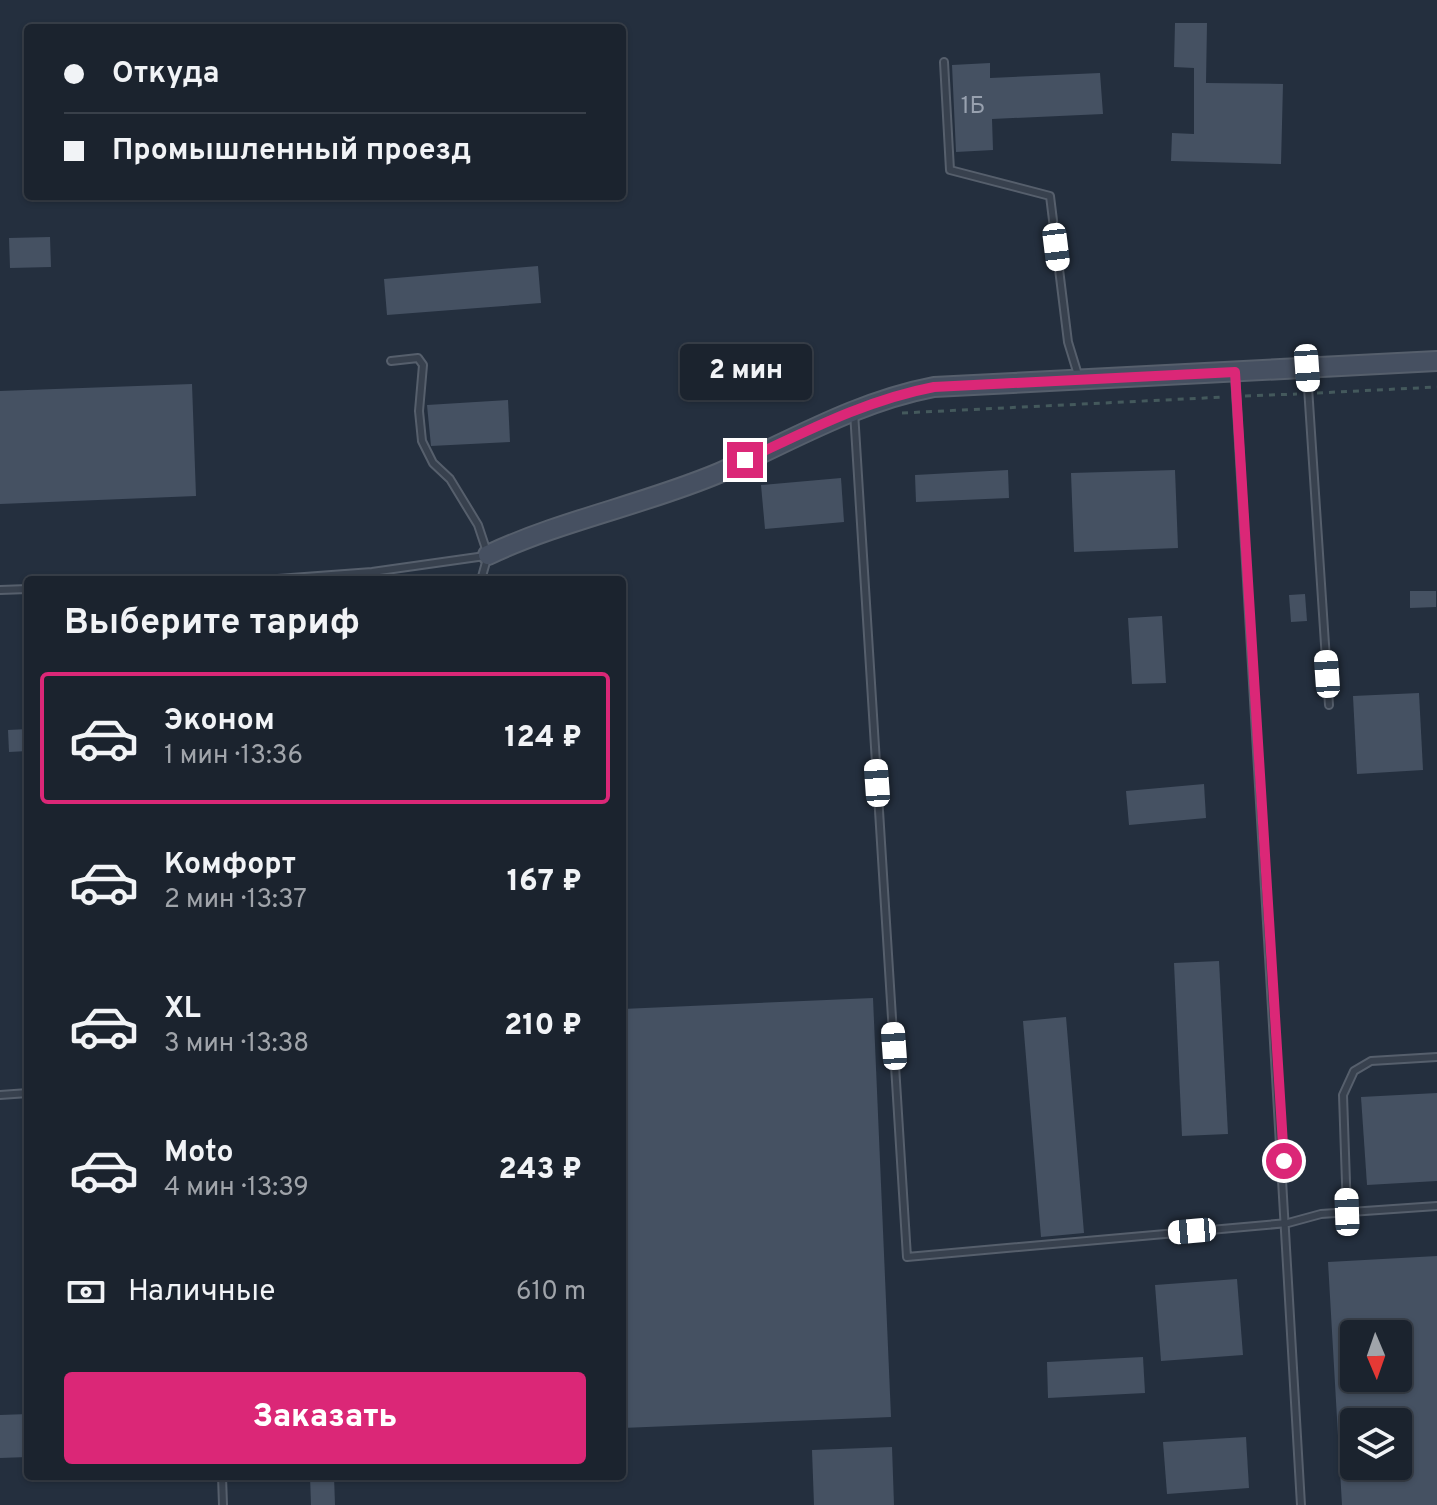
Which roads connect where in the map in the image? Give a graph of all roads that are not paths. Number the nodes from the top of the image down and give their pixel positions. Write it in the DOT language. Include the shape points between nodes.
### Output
graph roads {
  1 [pos="944,62"];
  2 [pos="391,361"];
  3 [pos="1437,361"];
  4 [pos="1307,368"];
  5 [pos="1235,372"];
  6 [pos="1079,378"];
  7 [pos="854,408"];
  8 [pos="488,555"];
  9 [pos="318,576"];
  10 [pos="482,576"];
  11 [pos="24,589"];
  12 [pos="0,590"];
  13 [pos="1329,705"];
  14 [pos="1437,1057"];
  15 [pos="24,1093"];
  16 [pos="0,1095"];
  17 [pos="1437,1206"];
  18 [pos="1347,1212"];
  19 [pos="1288,1223"];
  20 [pos="222,1480"];
  21 [pos="223,1505"];
  22 [pos="1301,1505"];
  1 -- 6 [label="lane" via="950,170 1050,196 1068,342"];
  2 -- 8 [label="lane" via="418,358 423,365 422,441 478,525"];
  3 -- 4 [label="street"];
  4 -- 5 [label="street"];
  4 -- 13 [label="lane"];
  5 -- 6 [label="street"];
  5 -- 19 [label="lane"];
  6 -- 7 [label="street" via="934,387"];
  7 -- 8 [label="street" via="718,473 531,535"];
  7 -- 19 [label="lane" via="907,1257"];
  8 -- 9 [label="lane"];
  8 -- 10 [label="lane"];
  11 -- 12 [label="lane"];
  14 -- 18 [label="lane" via="1371,1061 1345,1084"];
  15 -- 16 [label="lane"];
  17 -- 18 [label="lane"];
  18 -- 19 [label="lane"];
  19 -- 22 [label="lane"];
  20 -- 21 [label="lane"];
}
